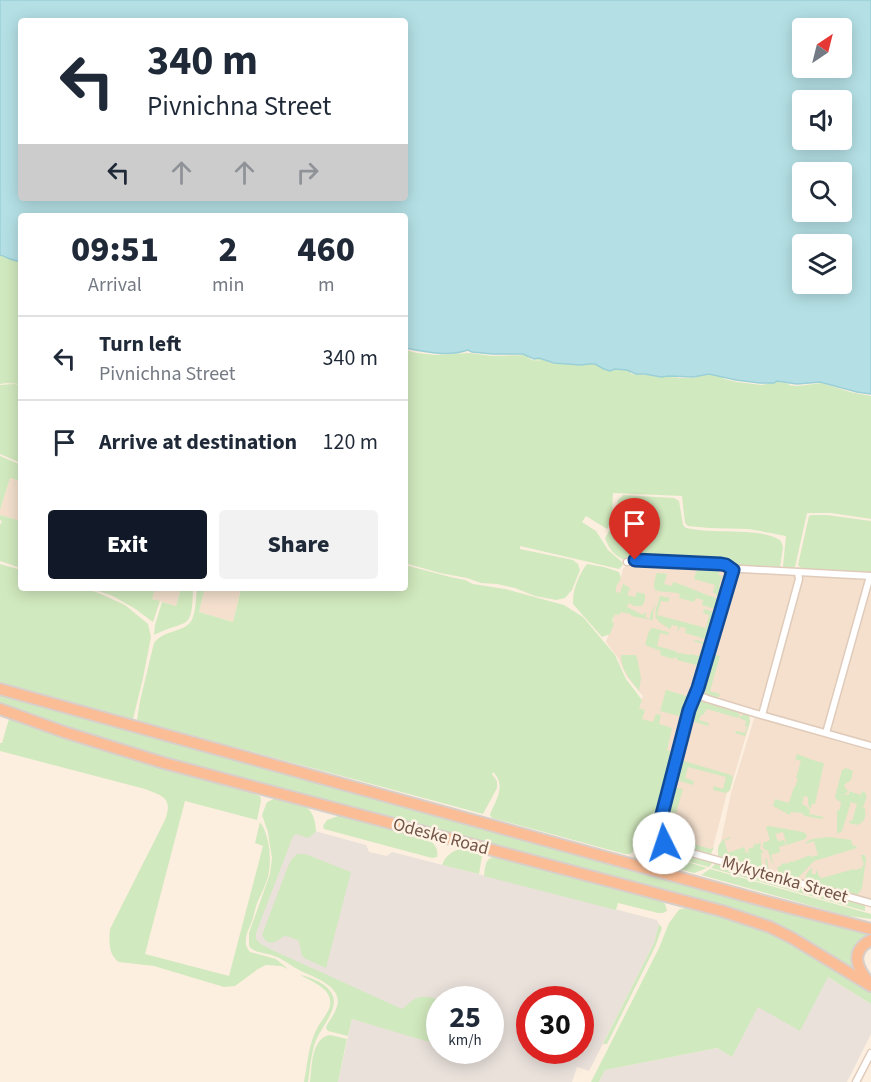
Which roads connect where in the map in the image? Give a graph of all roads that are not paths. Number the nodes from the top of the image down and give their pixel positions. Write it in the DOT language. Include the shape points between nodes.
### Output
graph roads {
  1 [pos="627,562"];
  2 [pos="733,570"];
  3 [pos="798,572"];
  4 [pos="871,576"];
  5 [pos="0,689"];
  6 [pos="695,694"];
  7 [pos="0,709"];
  8 [pos="762,715"];
  9 [pos="826,733"];
  10 [pos="871,746"];
  11 [pos="871,903"];
  12 [pos="871,929"];
  13 [pos="871,940"];
  14 [pos="871,986"];
  15 [pos="871,1053"];
  16 [pos="856,1082"];
  1 -- 2 [label="street" via="721,564"];
  2 -- 3 [label="street"];
  2 -- 6 [label="street, Mykytenka Street"];
  3 -- 4 [label="street"];
  3 -- 8 [label="street"];
  4 -- 9 [label="street"];
  5 -- 12 [label="highway, Odeske Road"];
  6 -- 8 [label="street"];
  6 -- 11 [label="street, Mykytenka Street" via="659,826 660,840 670,847"];
  7 -- 14 [label="highway, Odeske Road" via="164,763 738,916 792,938"];
  8 -- 9 [label="street"];
  9 -- 10 [label="street"];
  13 -- 14 [label="highway" via="859,950 857,961"];
  15 -- 16 [label="street"];
}
